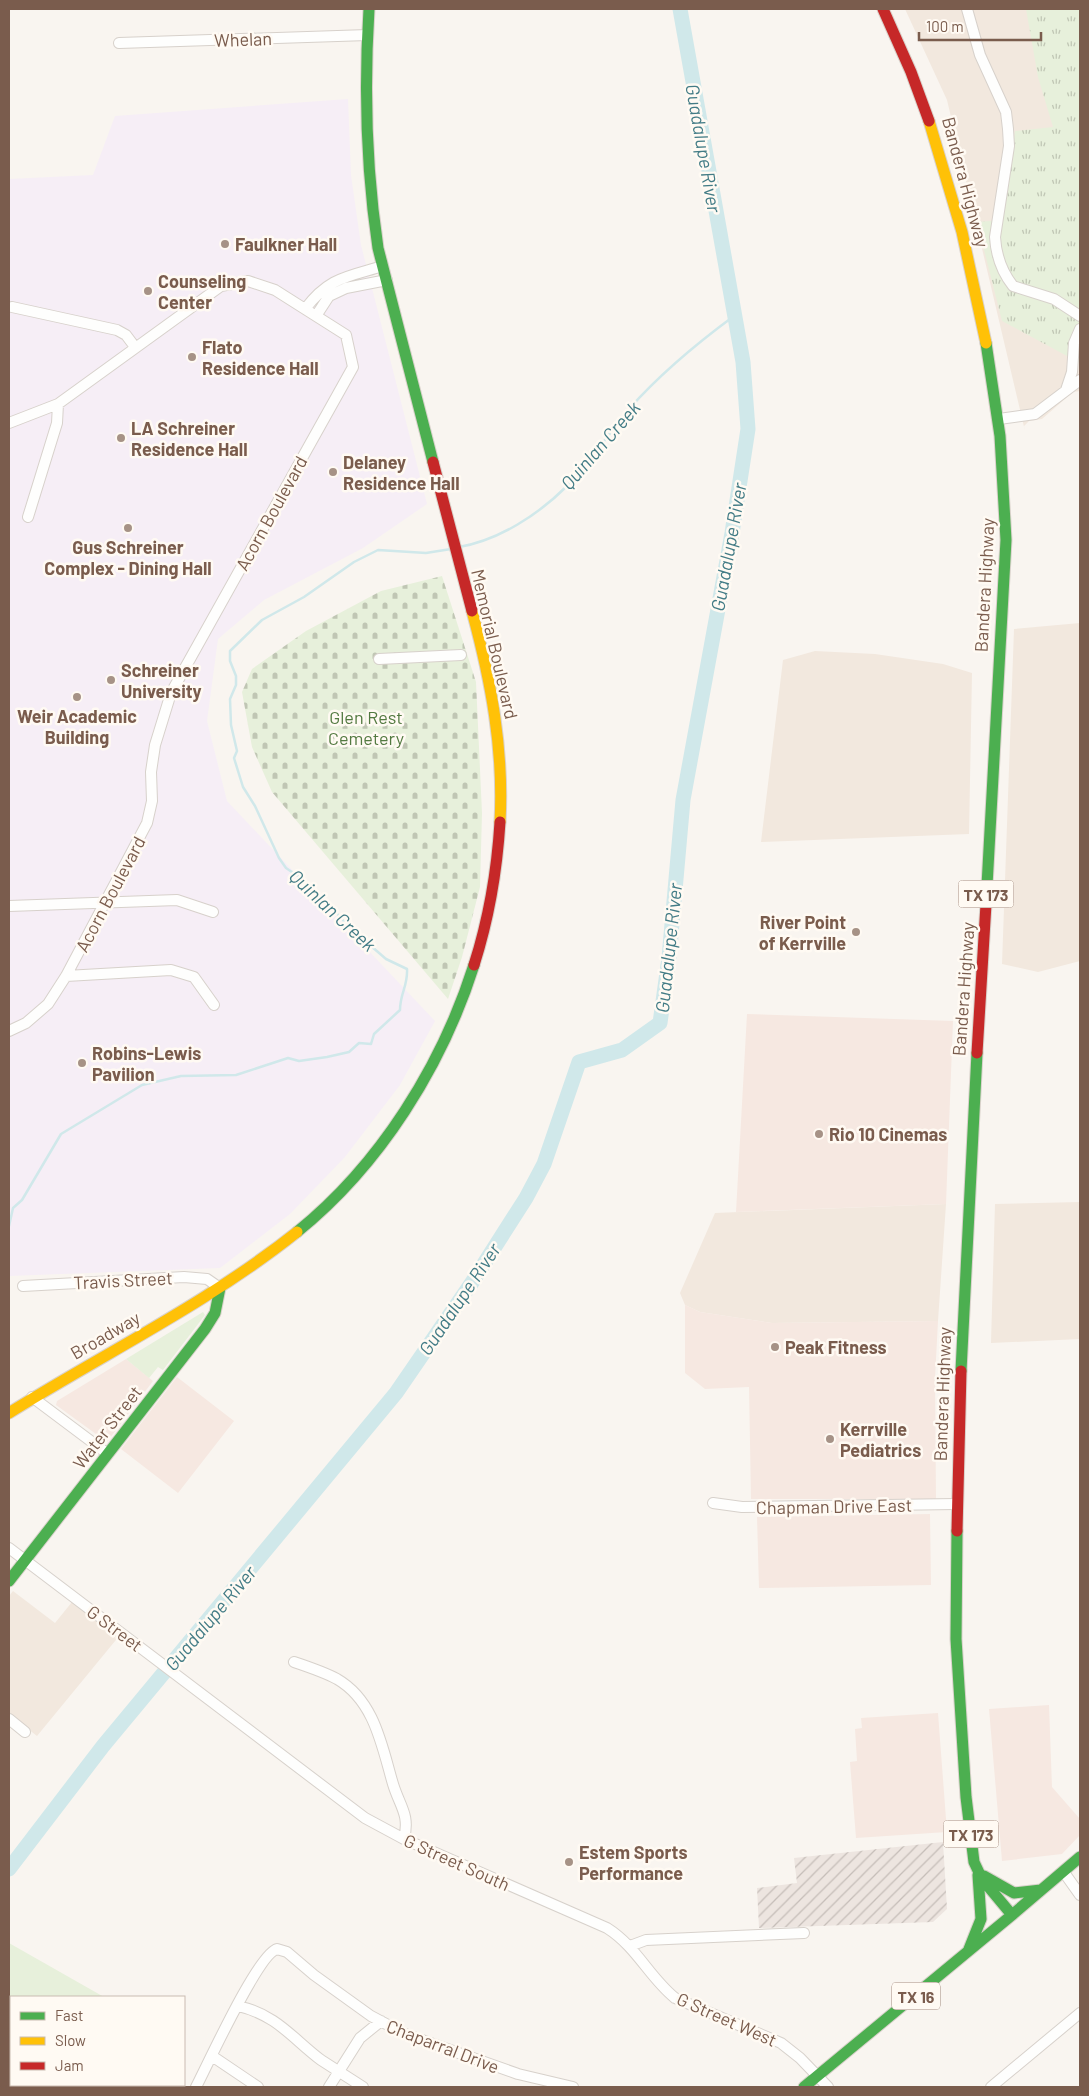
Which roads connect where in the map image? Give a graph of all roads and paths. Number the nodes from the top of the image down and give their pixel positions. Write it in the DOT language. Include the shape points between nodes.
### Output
graph roads {
  1 [pos="370,9"];
  2 [pos="883,9"];
  3 [pos="967,9"];
  4 [pos="368,35"];
  5 [pos="119,43"];
  6 [pos="383,266"];
  7 [pos="387,280"];
  8 [pos="12,308"];
  9 [pos="305,309"];
  10 [pos="316,316"];
  11 [pos="1080,316"];
  12 [pos="1080,329"];
  13 [pos="135,346"];
  14 [pos="1076,371"];
  15 [pos="1074,384"];
  16 [pos="58,404"];
  17 [pos="999,420"];
  18 [pos="9,423"];
  19 [pos="28,517"];
  20 [pos="462,655"];
  21 [pos="379,659"];
  22 [pos="106,902"];
  23 [pos="9,906"];
  24 [pos="213,912"];
  25 [pos="66,976"];
  26 [pos="214,1005"];
  27 [pos="9,1031"];
  28 [pos="22,1286"];
  29 [pos="220,1288"];
  30 [pos="32,1398"];
  31 [pos="9,1413"];
  32 [pos="108,1454"];
  33 [pos="713,1503"];
  34 [pos="956,1504"];
  35 [pos="9,1548"];
  36 [pos="25,1560"];
  37 [pos="9,1582"];
  38 [pos="294,1662"];
  39 [pos="9,1719"];
  40 [pos="25,1732"];
  41 [pos="292,1763"];
  42 [pos="404,1839"];
  43 [pos="1080,1857"];
  44 [pos="977,1871"];
  45 [pos="1064,1871"];
  46 [pos="1041,1890"];
  47 [pos="1080,1895"];
  48 [pos="1012,1915"];
  49 [pos="804,1933"];
  50 [pos="630,1946"];
  51 [pos="967,1953"];
  52 [pos="238,2006"];
  53 [pos="1080,2014"];
  54 [pos="381,2021"];
  55 [pos="212,2056"];
  56 [pos="339,2071"];
  57 [pos="818,2076"];
  58 [pos="196,2087"];
  59 [pos="258,2087"];
  60 [pos="329,2087"];
  61 [pos="363,2087"];
  62 [pos="573,2087"];
  63 [pos="804,2087"];
  64 [pos="828,2087"];
  65 [pos="991,2087"];
  1 -- 4 [label="main road, Memorial Boulevard"];
  2 -- 17 [label="main road, Bandera Highway / TX 173" via="928,110 946,171 985,331"];
  3 -- 11 [label="street" via="980,55 1006,112 1009,146 995,237 1002,266 1013,286 1054,299"];
  4 -- 5 [label="street, Whelan"];
  4 -- 6 [label="main road, Memorial Boulevard" via="364,98 366,157"];
  6 -- 7 [label="main road, Memorial Boulevard"];
  6 -- 9 [label="street" via="335,280 318,292"];
  7 -- 10 [label="street" via="346,288 329,296"];
  7 -- 29 [label="main road, Memorial Boulevard" via="496,718 500,788 495,876 485,928 467,989 443,1047 418,1091 362,1167 301,1229"];
  8 -- 13 [label="street" via="117,330"];
  9 -- 10 [label="street, Acorn Boulevard"];
  9 -- 13 [label="street, Acorn Boulevard" via="275,290 248,282 221,286"];
  10 -- 22 [label="street, Acorn Boulevard" via="346,335 353,368 171,693 155,745 151,772 152,801 147,823"];
  12 -- 14 [label="street" via="1074,343"];
  13 -- 16 [label="street, Acorn Boulevard"];
  14 -- 15 [label="street"];
  15 -- 17 [label="street" via="1035,414"];
  16 -- 18 [label="street, Acorn Boulevard"];
  16 -- 19 [label="street" via="57,423"];
  17 -- 34 [label="main road, Bandera Highway / TX 173" via="1006,540 973,1114"];
  20 -- 21 [label="street"];
  22 -- 23 [label="street"];
  22 -- 24 [label="street" via="176,900"];
  22 -- 25 [label="street, Acorn Boulevard"];
  25 -- 26 [label="street" via="171,970 194,976"];
  25 -- 27 [label="street, Acorn Boulevard" via="48,1004 26,1023"];
  28 -- 29 [label="street, Travis Street" via="184,1277 207,1279"];
  29 -- 30 [label="main road, Broadway"];
  29 -- 32 [label="main road, Water Street" via="215,1313 205,1329"];
  30 -- 31 [label="main road, Broadway"];
  30 -- 32 [label="street"];
  32 -- 36 [label="main road, Water Street"];
  33 -- 34 [label="street, Chapman Drive East" via="742,1507"];
  34 -- 44 [label="main road, Bandera Highway / TX 173" via="956,1639 966,1797"];
  35 -- 36 [label="street, G Street"];
  36 -- 37 [label="main road, Water Street"];
  36 -- 41 [label="street, G Street"];
  38 -- 42 [label="street" via="343,1683 370,1716 380,1734 393,1785 406,1816"];
  39 -- 40 [label="street"];
  41 -- 42 [label="street, G Street South" via="366,1818"];
  42 -- 50 [label="street, G Street South" via="602,1926"];
  43 -- 45 [label="main road, TX 16"];
  44 -- 46 [label="main road" via="1014,1893"];
  44 -- 48 [label="main road, TX 173"];
  44 -- 51 [label="main road, Bandera Highway" via="981,1919"];
  45 -- 46 [label="main road, TX 16"];
  45 -- 47 [label="street"];
  46 -- 48 [label="main road, TX 16"];
  48 -- 51 [label="main road, TX 16"];
  49 -- 50 [label="street" via="646,1940"];
  50 -- 57 [label="street, G Street West" via="675,1998 781,2043"];
  51 -- 57 [label="main road, TX 16"];
  52 -- 54 [label="street, Chaparral Drive" via="263,1960 274,1949 287,1952 340,1995"];
  52 -- 55 [label="street"];
  52 -- 56 [label="street" via="278,2023"];
  53 -- 65 [label="street"];
  54 -- 56 [label="street" via="360,2038"];
  54 -- 62 [label="street, Chaparral Drive" via="405,2034 518,2074"];
  55 -- 58 [label="street"];
  55 -- 59 [label="street"];
  56 -- 60 [label="street"];
  56 -- 61 [label="street"];
  57 -- 63 [label="main road, TX 16"];
  57 -- 64 [label="street, G Street West"];
}
